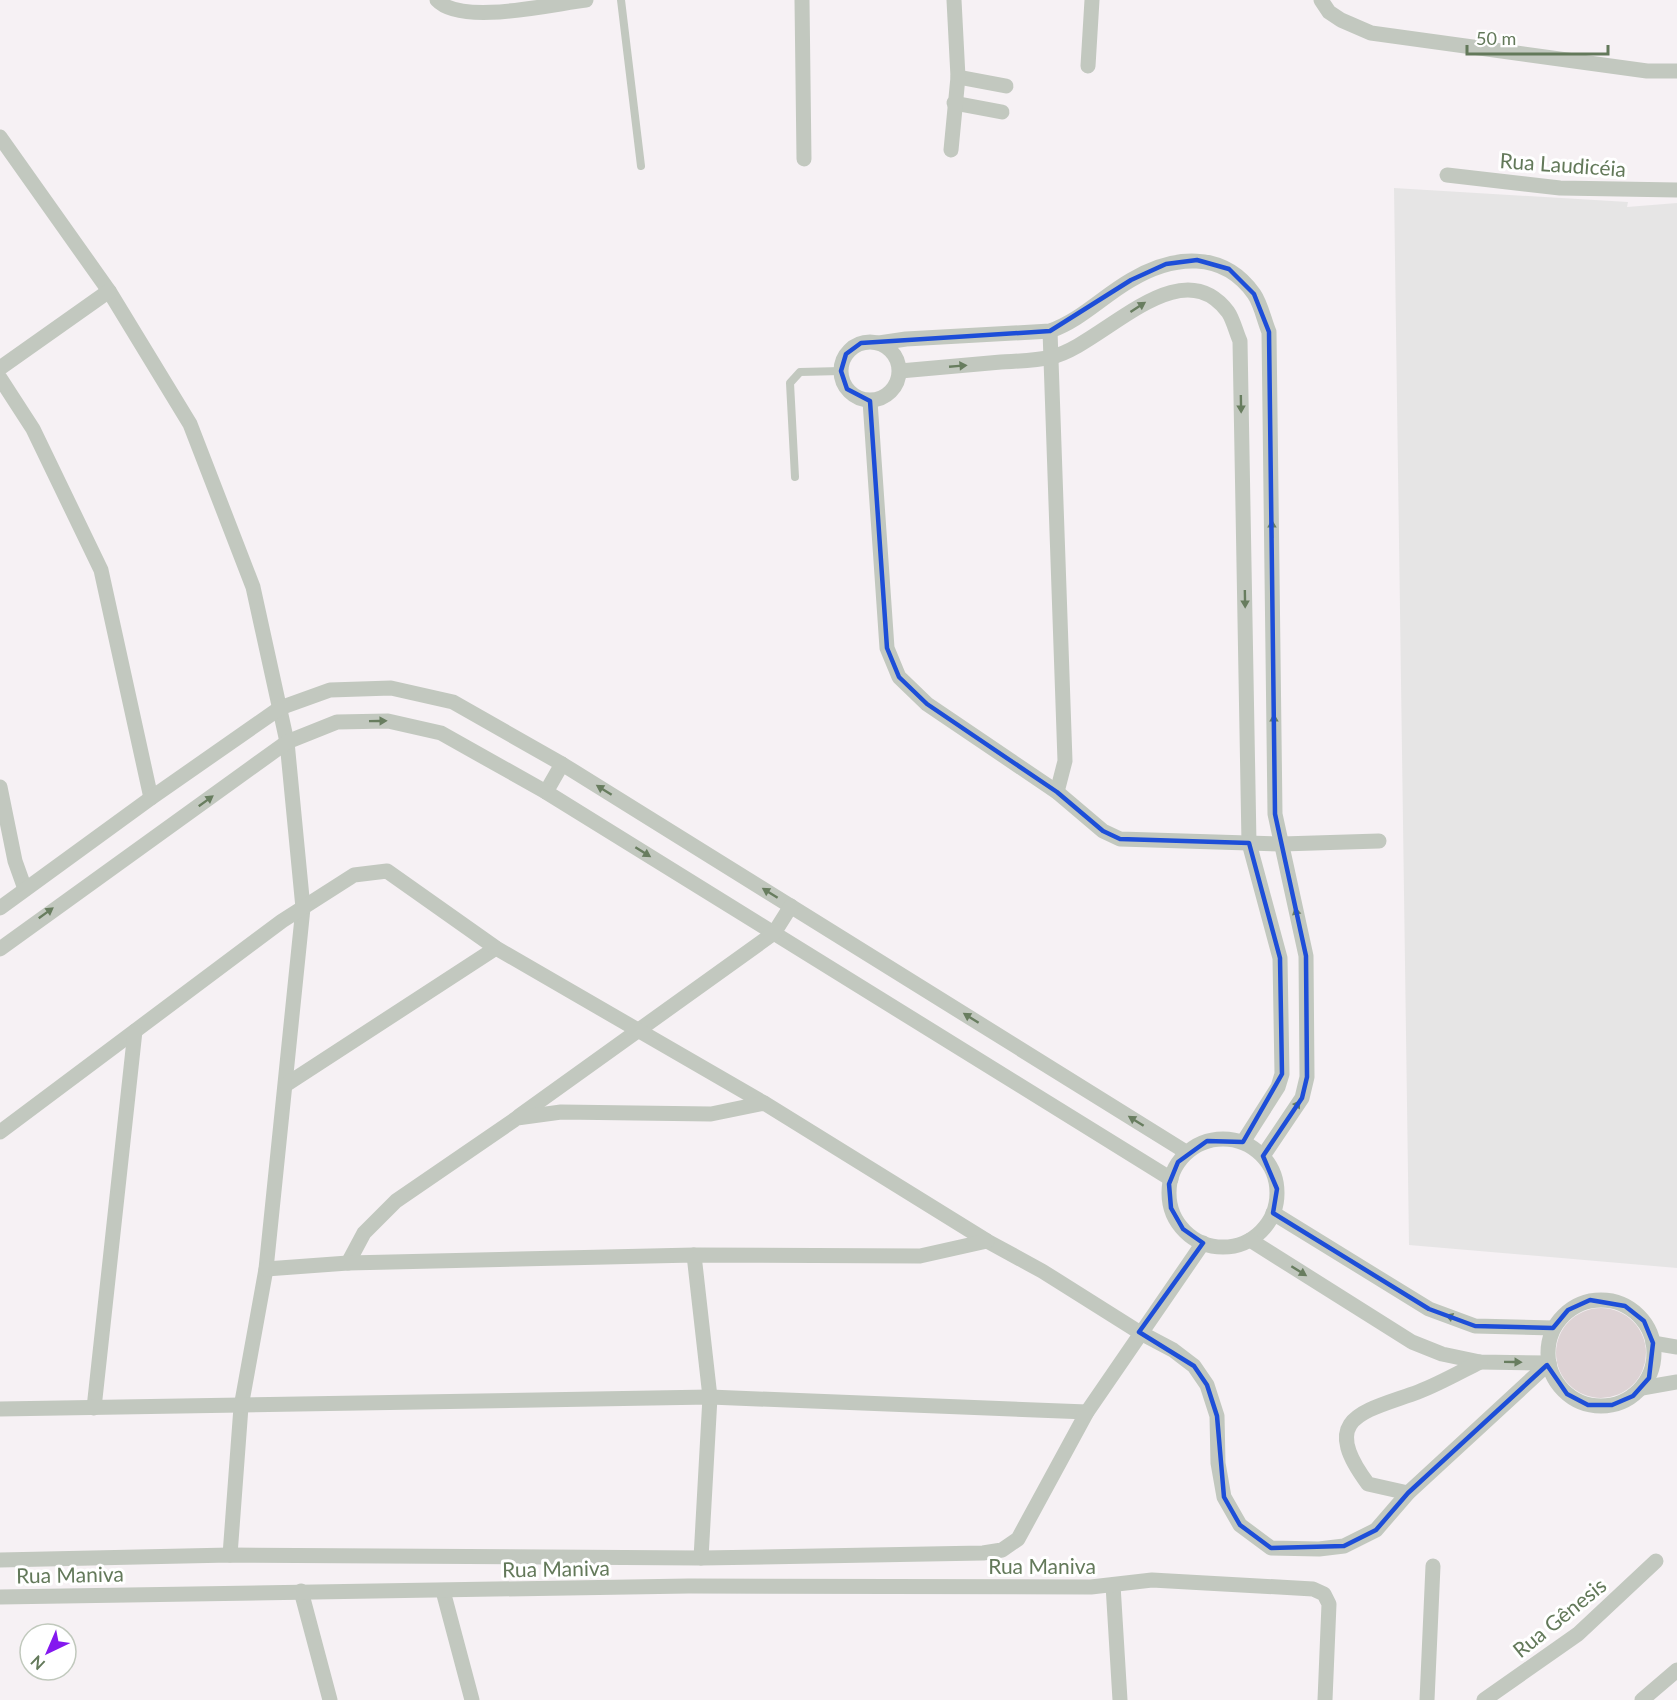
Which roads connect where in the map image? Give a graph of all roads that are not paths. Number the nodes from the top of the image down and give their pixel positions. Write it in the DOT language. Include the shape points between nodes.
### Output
graph roads {
  1 [pos="436,0"];
  2 [pos="586,0"];
  3 [pos="621,0"];
  4 [pos="802,0"];
  5 [pos="954,0"];
  6 [pos="1092,0"];
  7 [pos="1321,0"];
  8 [pos="1088,66"];
  9 [pos="1677,71"];
  10 [pos="958,77"];
  11 [pos="1006,86"];
  12 [pos="954,103"];
  13 [pos="1002,112"];
  14 [pos="0,137"];
  15 [pos="951,150"];
  16 [pos="804,159"];
  17 [pos="640,166"];
  18 [pos="1447,175"];
  19 [pos="1677,190"];
  20 [pos="109,291"];
  21 [pos="1050,331"];
  22 [pos="879,343"];
  23 [pos="1051,358"];
  24 [pos="0,368"];
  25 [pos="841,371"];
  26 [pos="900,371"];
  27 [pos="0,378"];
  28 [pos="870,401"];
  29 [pos="795,477"];
  30 [pos="280,708"];
  31 [pos="287,742"];
  32 [pos="562,764"];
  33 [pos="0,787"];
  34 [pos="546,792"];
  35 [pos="1058,792"];
  36 [pos="150,798"];
  37 [pos="1379,841"];
  38 [pos="1249,843"];
  39 [pos="1282,844"];
  40 [pos="25,889"];
  41 [pos="791,906"];
  42 [pos="0,908"];
  43 [pos="303,908"];
  44 [pos="774,933"];
  45 [pos="496,948"];
  46 [pos="0,949"];
  47 [pos="135,1031"];
  48 [pos="639,1031"];
  49 [pos="287,1084"];
  50 [pos="764,1103"];
  51 [pos="517,1118"];
  52 [pos="0,1132"];
  53 [pos="1243,1142"];
  54 [pos="1186,1152"];
  55 [pos="1263,1156"];
  56 [pos="1171,1179"];
  57 [pos="1273,1213"];
  58 [pos="1250,1240"];
  59 [pos="987,1241"];
  60 [pos="1203,1243"];
  61 [pos="694,1256"];
  62 [pos="348,1263"];
  63 [pos="266,1269"];
  64 [pos="1553,1328"];
  65 [pos="1139,1332"];
  66 [pos="1653,1342"];
  67 [pos="1677,1347"];
  68 [pos="1480,1362"];
  69 [pos="1548,1363"];
  70 [pos="1677,1382"];
  71 [pos="1642,1388"];
  72 [pos="710,1397"];
  73 [pos="241,1407"];
  74 [pos="94,1408"];
  75 [pos="0,1409"];
  76 [pos="1087,1412"];
  77 [pos="1408,1493"];
  78 [pos="230,1554"];
  79 [pos="701,1558"];
  80 [pos="0,1560"];
  81 [pos="1656,1561"];
  82 [pos="1433,1566"];
  83 [pos="1113,1585"];
  84 [pos="443,1591"];
  85 [pos="301,1592"];
  86 [pos="0,1597"];
  87 [pos="1677,1670"];
  88 [pos="330,1700"];
  89 [pos="472,1700"];
  90 [pos="1120,1700"];
  91 [pos="1326,1700"];
  92 [pos="1427,1700"];
  93 [pos="1484,1700"];
  94 [pos="1642,1700"];
  1 -- 2 [label="street" via="457,12"];
  3 -- 17 [label="lane"];
  4 -- 16 [label="street"];
  5 -- 10 [label="street"];
  6 -- 8 [label="street"];
  7 -- 9 [label="street" via="1329,12 1355,29 1400,39 1647,71"];
  10 -- 11 [label="street"];
  10 -- 12 [label="street"];
  12 -- 13 [label="street"];
  12 -- 15 [label="street"];
  14 -- 20 [label="street"];
  18 -- 19 [label="street, Rua Laudicéia" via="1560,188"];
  20 -- 24 [label="street"];
  20 -- 30 [label="street" via="190,424 253,587"];
  21 -- 22 [label="street"];
  21 -- 23 [label="street"];
  39 -- 21 [label="street, one-way" via="1275,814 1269,332 1254,294 1229,269 1197,260 1166,264 1131,280 1066,326"];
  22 -- 25 [label="street" via="853,347 846,354"];
  22 -- 26 [label="street" via="894,354"];
  26 -- 23 [label="street, one-way"];
  23 -- 35 [label="street" via="1065,761"];
  23 -- 38 [label="street, one-way" via="1078,348 1144,302 1191,290 1211,296 1228,313 1240,341"];
  25 -- 28 [label="street" via="842,381 853,395"];
  25 -- 29 [label="lane" via="800,372 790,383"];
  26 -- 28 [label="street" via="895,389"];
  27 -- 36 [label="street" via="33,429 101,570"];
  28 -- 35 [label="street" via="887,648 899,677 927,704"];
  30 -- 31 [label="street"];
  30 -- 32 [label="street" via="330,690 391,688 453,702"];
  30 -- 36 [label="street"];
  31 -- 34 [label="street, one-way" via="337,722 388,721 441,733"];
  31 -- 43 [label="street"];
  46 -- 31 [label="street, one-way"];
  32 -- 34 [label="street"];
  41 -- 32 [label="street, one-way"];
  33 -- 40 [label="street" via="15,861"];
  34 -- 44 [label="street, one-way"];
  35 -- 38 [label="street" via="1103,831 1120,839"];
  36 -- 40 [label="street"];
  37 -- 39 [label="street"];
  38 -- 39 [label="street"];
  38 -- 53 [label="street" via="1280,958 1282,1074"];
  55 -- 39 [label="street, one-way" via="1302,1098 1307,1077 1306,956"];
  40 -- 42 [label="street"];
  41 -- 44 [label="street"];
  54 -- 41 [label="street, one-way"];
  43 -- 45 [label="street" via="354,875 387,871"];
  43 -- 47 [label="street"];
  43 -- 49 [label="street"];
  44 -- 48 [label="street"];
  44 -- 56 [label="street"];
  45 -- 48 [label="street"];
  45 -- 49 [label="street"];
  47 -- 52 [label="street"];
  47 -- 74 [label="street"];
  48 -- 50 [label="street"];
  48 -- 51 [label="street"];
  49 -- 63 [label="street"];
  50 -- 51 [label="street" via="711,1114 561,1112"];
  50 -- 59 [label="street"];
  51 -- 62 [label="street" via="396,1201 364,1233"];
  53 -- 54 [label="street" via="1207,1141"];
  53 -- 55 [label="street"];
  54 -- 56 [label="street"];
  55 -- 57 [label="street" via="1275,1177"];
  56 -- 60 [label="street" via="1168,1196 1176,1219"];
  57 -- 58 [label="street"];
  64 -- 57 [label="street, one-way" via="1474,1326 1429,1309"];
  58 -- 60 [label="street" via="1227,1247"];
  58 -- 68 [label="street, one-way" via="1412,1342 1442,1354"];
  59 -- 61 [label="street" via="920,1256"];
  59 -- 65 [label="street"];
  60 -- 65 [label="street"];
  61 -- 62 [label="street"];
  61 -- 72 [label="street"];
  62 -- 63 [label="street"];
  63 -- 73 [label="street"];
  64 -- 66 [label="street" via="1568,1310 1602,1299 1635,1312 1644,1321"];
  64 -- 69 [label="street"];
  65 -- 76 [label="street"];
  65 -- 77 [label="street" via="1194,1366 1207,1385 1217,1416 1218,1463 1224,1497 1240,1525 1271,1548 1344,1546 1376,1530"];
  66 -- 67 [label="street"];
  66 -- 71 [label="street" via="1653,1367"];
  68 -- 69 [label="street, one-way"];
  68 -- 77 [label="street" via="1419,1392 1374,1406 1352,1421 1345,1444 1368,1484"];
  69 -- 71 [label="street" via="1558,1385 1588,1405 1623,1402"];
  69 -- 77 [label="street"];
  70 -- 71 [label="street"];
  72 -- 73 [label="street"];
  72 -- 76 [label="street"];
  72 -- 79 [label="street"];
  73 -- 74 [label="street"];
  73 -- 78 [label="street"];
  74 -- 75 [label="street"];
  76 -- 79 [label="street" via="1018,1539 1002,1550"];
  78 -- 79 [label="street"];
  78 -- 80 [label="street"];
  81 -- 93 [label="street, Rua Gênesis" via="1578,1634"];
  82 -- 92 [label="street"];
  83 -- 84 [label="street, Rua Maniva"];
  83 -- 90 [label="street"];
  83 -- 91 [label="street, Rua Maniva" via="1152,1580 1313,1589 1324,1594 1329,1604"];
  84 -- 85 [label="street, Rua Maniva"];
  84 -- 89 [label="street"];
  85 -- 86 [label="street, Rua Maniva"];
  85 -- 88 [label="street"];
  87 -- 94 [label="street"];
}
